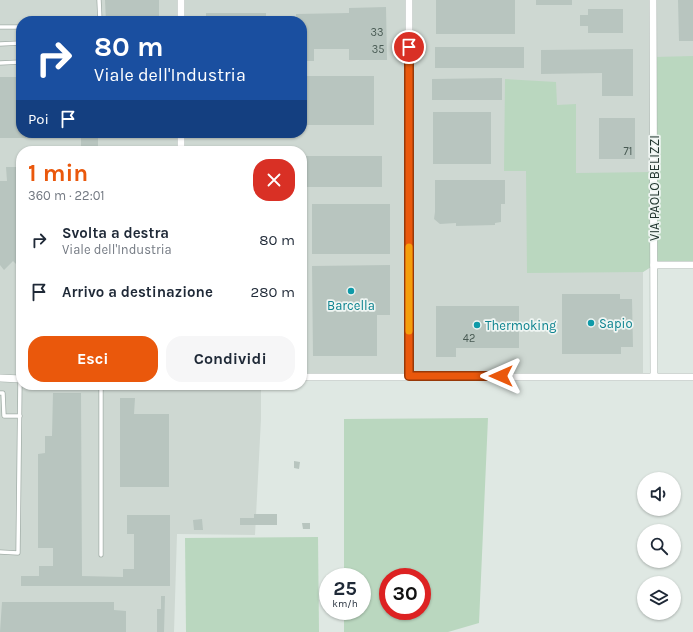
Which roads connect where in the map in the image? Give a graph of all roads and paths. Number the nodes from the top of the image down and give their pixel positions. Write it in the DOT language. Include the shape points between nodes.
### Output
graph roads {
  1 [pos="100,0"];
  2 [pos="181,0"];
  3 [pos="409,0"];
  4 [pos="653,0"];
  5 [pos="100,16"];
  6 [pos="181,16"];
  7 [pos="16,27"];
  8 [pos="0,28"];
  9 [pos="16,43"];
  10 [pos="0,44"];
  11 [pos="16,62"];
  12 [pos="0,63"];
  13 [pos="654,265"];
  14 [pos="693,265"];
  15 [pos="409,376"];
  16 [pos="654,376"];
  17 [pos="307,377"];
  18 [pos="693,377"];
  19 [pos="0,378"];
  20 [pos="16,379"];
  21 [pos="21,390"];
  22 [pos="101,390"];
  23 [pos="0,393"];
  24 [pos="20,416"];
  25 [pos="0,552"];
  26 [pos="101,555"];
  1 -- 5 [label="lane"];
  2 -- 6 [label="street"];
  3 -- 15 [label="street"];
  4 -- 13 [label="street, VIA PAOLO BELIZZI"];
  7 -- 8 [label="lane"];
  9 -- 10 [label="lane"];
  11 -- 12 [label="lane"];
  13 -- 14 [label="street"];
  13 -- 16 [label="street, VIA PAOLO BELIZZI"];
  15 -- 16 [label="street"];
  15 -- 17 [label="street"];
  16 -- 18 [label="street"];
  19 -- 20 [label="street"];
  21 -- 24 [label="lane"];
  22 -- 26 [label="lane"];
  23 -- 24 [label="lane" via="3,393 4,416"];
  24 -- 25 [label="lane" via="18,553"];
}
